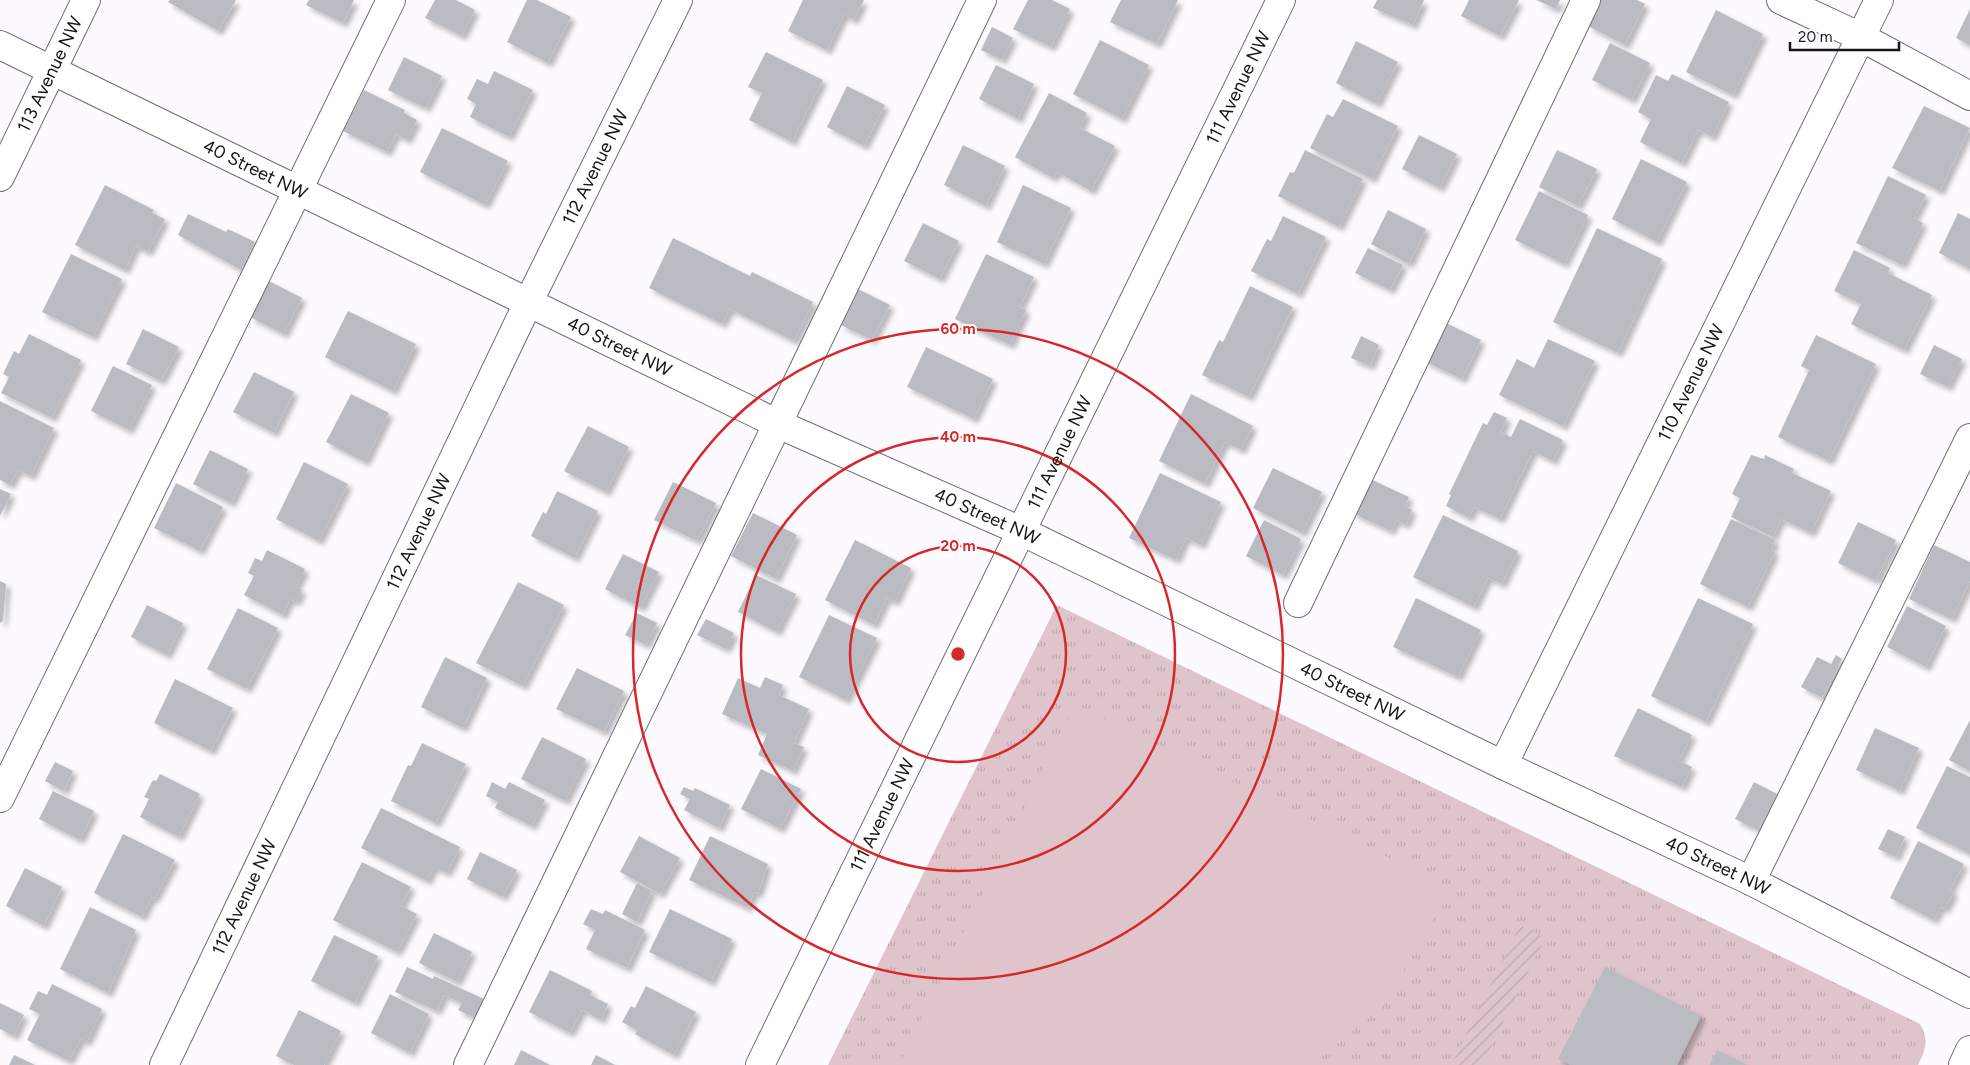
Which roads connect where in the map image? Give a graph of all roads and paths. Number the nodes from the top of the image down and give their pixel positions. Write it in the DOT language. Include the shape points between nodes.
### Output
graph roads {
  1 [pos="86,0"];
  2 [pos="391,0"];
  3 [pos="678,0"];
  4 [pos="982,0"];
  5 [pos="1281,0"];
  6 [pos="1586,0"];
  7 [pos="1780,0"];
  8 [pos="1879,0"];
  9 [pos="1861,37"];
  10 [pos="0,45"];
  11 [pos="52,70"];
  12 [pos="1970,96"];
  13 [pos="0,177"];
  14 [pos="298,190"];
  15 [pos="528,303"];
  16 [pos="778,424"];
  17 [pos="1970,438"];
  18 [pos="1021,531"];
  19 [pos="1298,603"];
  20 [pos="1503,765"];
  21 [pos="0,798"];
  22 [pos="1751,881"];
  23 [pos="1970,994"];
  24 [pos="1970,1050"];
  25 [pos="164,1065"];
  26 [pos="468,1065"];
  27 [pos="760,1065"];
  28 [pos="1963,1065"];
  1 -- 11 [label="street, 113 Avenue NW"];
  2 -- 14 [label="street"];
  3 -- 15 [label="street, 112 Avenue NW"];
  4 -- 16 [label="street"];
  5 -- 18 [label="street, 111 Avenue NW"];
  6 -- 19 [label="street"];
  7 -- 9 [label="street"];
  8 -- 9 [label="street, 110 Avenue NW"];
  9 -- 12 [label="street"];
  9 -- 20 [label="street, 110 Avenue NW"];
  10 -- 11 [label="street, 40 Street NW"];
  11 -- 13 [label="street, 113 Avenue NW"];
  11 -- 14 [label="street, 40 Street NW"];
  14 -- 15 [label="street, 40 Street NW"];
  14 -- 21 [label="street"];
  15 -- 16 [label="street, 40 Street NW"];
  15 -- 25 [label="street, 112 Avenue NW"];
  16 -- 18 [label="street, 40 Street NW"];
  16 -- 26 [label="street"];
  17 -- 22 [label="street"];
  18 -- 20 [label="street, 40 Street NW"];
  18 -- 27 [label="street, 111 Avenue NW"];
  20 -- 22 [label="street, 40 Street NW"];
  22 -- 23 [label="street, 40 Street NW"];
  24 -- 28 [label="street"];
}
